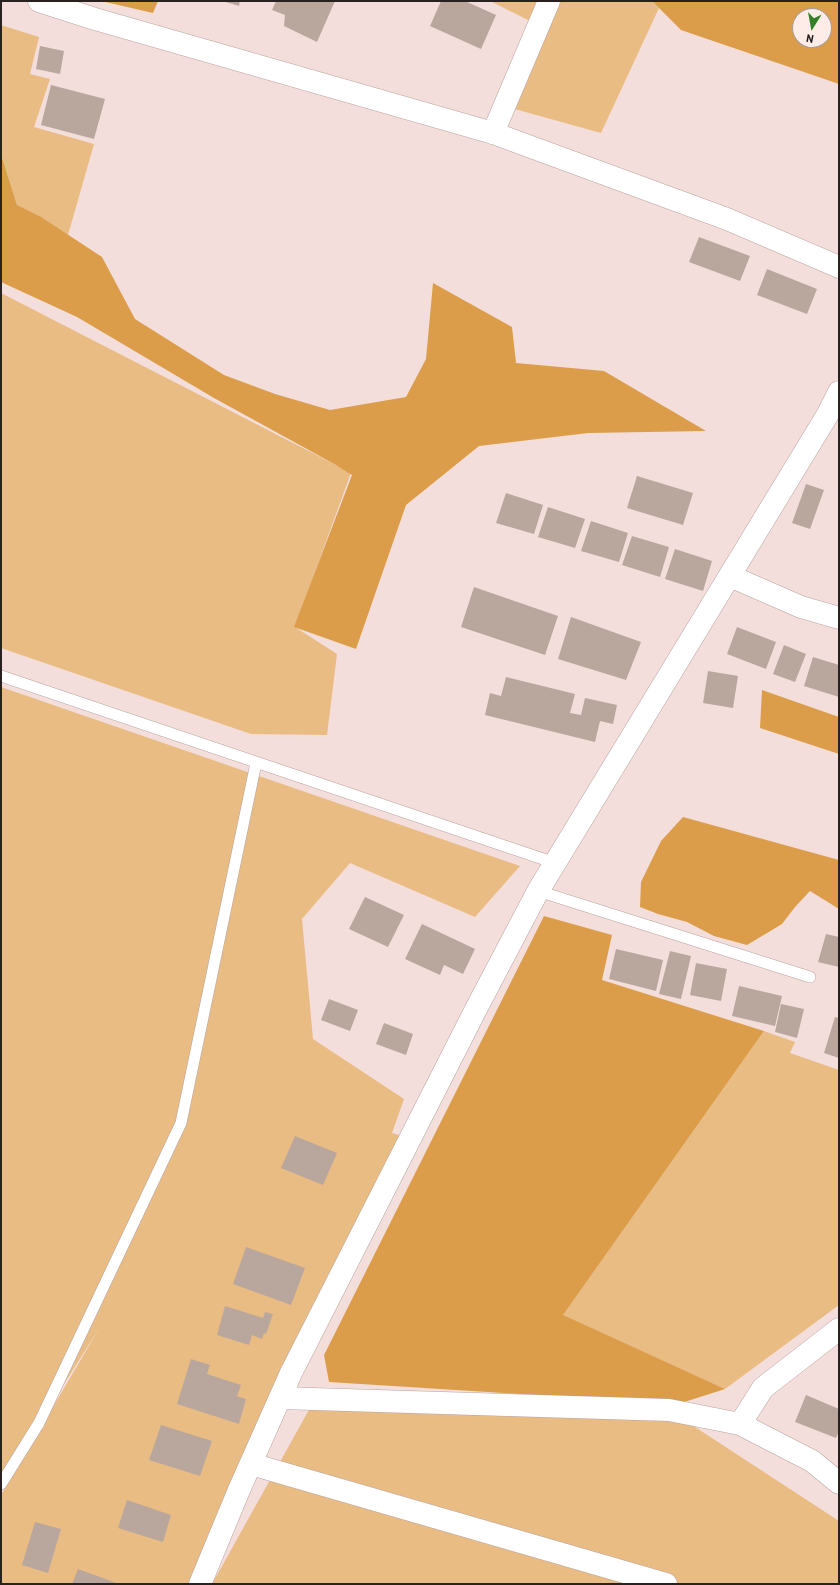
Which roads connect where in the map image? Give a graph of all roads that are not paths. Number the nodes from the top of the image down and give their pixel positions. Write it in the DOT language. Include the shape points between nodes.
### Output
graph roads {
  1 [pos="39,1"];
  2 [pos="549,1"];
  3 [pos="493,133"];
  4 [pos="839,267"];
  5 [pos="839,392"];
  6 [pos="730,576"];
  7 [pos="839,618"];
  8 [pos="1,676"];
  9 [pos="256,762"];
  10 [pos="555,863"];
  11 [pos="538,891"];
  12 [pos="810,977"];
  13 [pos="839,1329"];
  14 [pos="281,1398"];
  15 [pos="740,1424"];
  16 [pos="251,1464"];
  17 [pos="839,1483"];
  18 [pos="1,1484"];
  19 [pos="200,1584"];
  20 [pos="666,1584"];
  1 -- 3 [label="street"];
  2 -- 3 [label="street"];
  3 -- 4 [label="street" via="727,219"];
  5 -- 6 [label="street"];
  6 -- 7 [label="street" via="801,607"];
  6 -- 10 [label="street"];
  8 -- 9 [label="lane"];
  9 -- 10 [label="lane"];
  9 -- 18 [label="lane" via="181,1123 39,1423"];
  10 -- 11 [label="street"];
  11 -- 12 [label="lane"];
  11 -- 14 [label="street"];
  13 -- 15 [label="street" via="763,1388"];
  14 -- 15 [label="street" via="669,1410"];
  14 -- 16 [label="street"];
  15 -- 17 [label="street" via="812,1461"];
  16 -- 19 [label="street"];
  16 -- 20 [label="street"];
}
